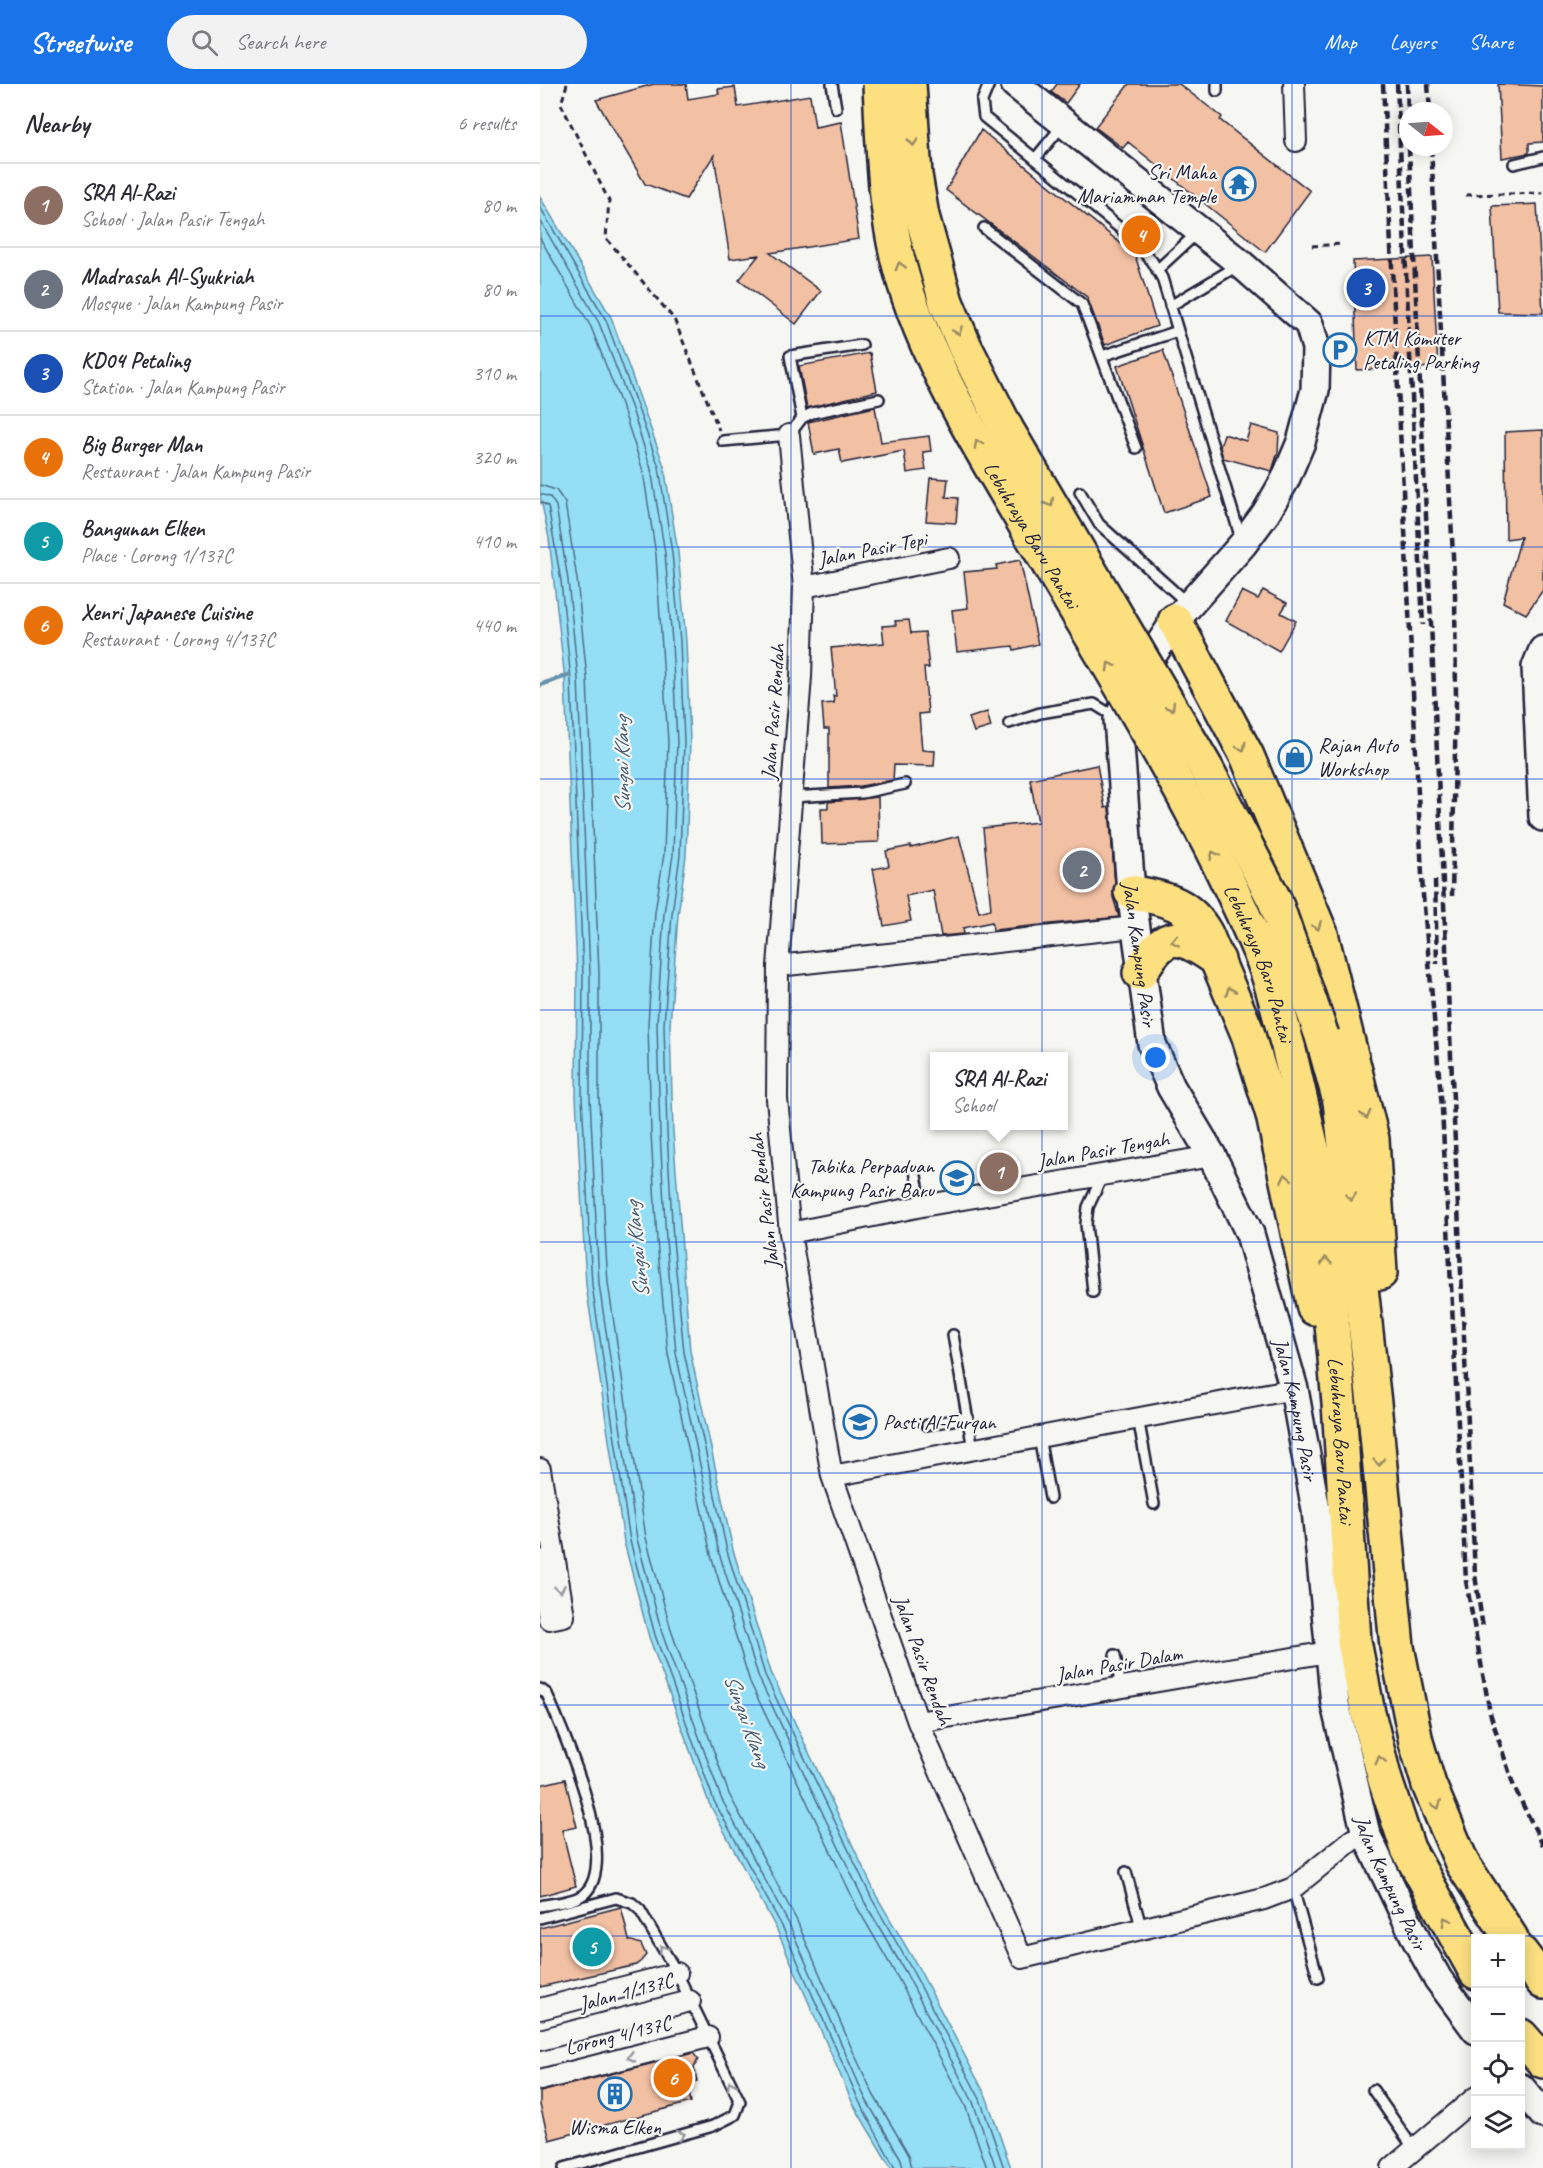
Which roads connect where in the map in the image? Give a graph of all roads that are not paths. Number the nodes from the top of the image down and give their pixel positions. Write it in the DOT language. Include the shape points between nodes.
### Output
graph roads {
  1 [pos="832,84"];
  2 [pos="880,84"];
  3 [pos="909,84"];
  4 [pos="989,84"];
  5 [pos="1015,84"];
  6 [pos="1294,84"];
  7 [pos="836,108"];
  8 [pos="1065,122"];
  9 [pos="1296,141"];
  10 [pos="1543,157"];
  11 [pos="1035,159"];
  12 [pos="1514,164"];
  13 [pos="984,228"];
  14 [pos="1199,231"];
  15 [pos="1241,264"];
  16 [pos="1157,270"];
  17 [pos="1170,306"];
  18 [pos="1178,331"];
  19 [pos="862,345"];
  20 [pos="1102,356"];
  21 [pos="879,399"];
  22 [pos="802,418"];
  23 [pos="789,435"];
  24 [pos="723,441"];
  25 [pos="1136,448"];
  26 [pos="1080,492"];
  27 [pos="1243,544"];
  28 [pos="949,558"];
  29 [pos="804,587"];
  30 [pos="1182,613"];
  31 [pos="1543,650"];
  32 [pos="1118,719"];
  33 [pos="1009,723"];
  34 [pos="905,784"];
  35 [pos="791,797"];
  36 [pos="1543,818"];
  37 [pos="1131,892"];
  38 [pos="1135,927"];
  39 [pos="1218,960"];
  40 [pos="778,966"];
  41 [pos="1140,973"];
  42 [pos="1212,1156"];
  43 [pos="915,1171"];
  44 [pos="1103,1174"];
  45 [pos="922,1206"];
  46 [pos="790,1233"];
  47 [pos="1093,1292"];
  48 [pos="953,1335"];
  49 [pos="1294,1389"];
  50 [pos="1339,1403"];
  51 [pos="1374,1403"];
  52 [pos="968,1417"];
  53 [pos="1138,1418"];
  54 [pos="927,1425"];
  55 [pos="1039,1437"];
  56 [pos="974,1449"];
  57 [pos="540,1469"];
  58 [pos="832,1476"];
  59 [pos="1050,1498"];
  60 [pos="1154,1504"];
  61 [pos="540,1560"];
  62 [pos="545,1619"];
  63 [pos="1328,1652"];
  64 [pos="1115,1655"];
  65 [pos="1121,1688"];
  66 [pos="540,1689"];
  67 [pos="918,1722"];
  68 [pos="1366,1834"];
  69 [pos="1126,1872"];
  70 [pos="1293,1888"];
  71 [pos="540,1906"];
  72 [pos="540,1918"];
  73 [pos="1142,1930"];
  74 [pos="1508,1934"];
  75 [pos="1525,1958"];
  76 [pos="1471,1963"];
  77 [pos="677,1973"];
  78 [pos="1318,1978"];
  79 [pos="1543,1982"];
  80 [pos="690,2001"];
  81 [pos="540,2009"];
  82 [pos="1471,2023"];
  83 [pos="708,2037"];
  84 [pos="540,2040"];
  85 [pos="1525,2041"];
  86 [pos="1543,2061"];
  87 [pos="540,2080"];
  88 [pos="1373,2090"];
  89 [pos="1525,2093"];
  90 [pos="1471,2101"];
  91 [pos="1543,2114"];
  92 [pos="1414,2149"];
  93 [pos="564,2168"];
  94 [pos="1392,2168"];
  1 -- 7 [label="lane"];
  50 -- 2 [label="highway, Lebuhraya Baru Pantai, one-way, bridge" via="1319,1178 1262,957 1182,788 983,454 916,316 891,226 884,180"];
  3 -- 51 [label="highway, Lebuhraya Baru Pantai, one-way, bridge" via="915,175 946,302 1006,430 1206,768 1270,891 1322,1036 1340,1101"];
  4 -- 11 [label="lane" via="982,101 984,117"];
  5 -- 8 [label="street"];
  6 -- 9 [label="street"];
  8 -- 11 [label="lane"];
  8 -- 14 [label="street"];
  10 -- 12 [label="lane"];
  11 -- 16 [label="lane" via="1138,244"];
  13 -- 20 [label="lane" via="1080,301"];
  14 -- 15 [label="street"];
  14 -- 16 [label="lane"];
  15 -- 17 [label="lane"];
  15 -- 27 [label="street" via="1309,324 1316,364 1315,390 1286,480"];
  16 -- 17 [label="lane"];
  17 -- 18 [label="lane"];
  18 -- 20 [label="lane"];
  18 -- 27 [label="lane"];
  19 -- 22 [label="lane" via="790,356"];
  20 -- 25 [label="lane"];
  21 -- 22 [label="lane" via="812,412"];
  22 -- 23 [label="lane"];
  23 -- 24 [label="lane"];
  23 -- 29 [label="street, Jalan Pasir Rendah"];
  26 -- 30 [label="lane" via="1099,524"];
  27 -- 30 [label="street"];
  28 -- 29 [label="street, Jalan Pasir Tepi"];
  29 -- 35 [label="street, Jalan Pasir Rendah"];
  30 -- 32 [label="street" via="1142,671"];
  30 -- 51 [label="highway, one-way" via="1321,934 1372,1139 1384,1330"];
  31 -- 36 [label="street" via="1536,667"];
  32 -- 33 [label="lane" via="1094,704"];
  32 -- 37 [label="street, Jalan Kampung Pasir"];
  34 -- 35 [label="lane" via="862,793"];
  35 -- 40 [label="street, Jalan Pasir Rendah"];
  37 -- 38 [label="street, Jalan Kampung Pasir"];
  37 -- 39 [label="highway" via="1186,908 1198,920"];
  38 -- 40 [label="street"];
  38 -- 41 [label="street, Jalan Kampung Pasir"];
  39 -- 41 [label="highway, one-way" via="1191,942 1174,939 1158,946"];
  50 -- 39 [label="highway, one-way" via="1306,1276 1273,1115 1248,1034"];
  40 -- 46 [label="street, Jalan Pasir Rendah" via="777,1099"];
  41 -- 42 [label="street, Jalan Kampung Pasir" via="1152,1044 1171,1087"];
  42 -- 44 [label="street, Jalan Pasir Tengah"];
  42 -- 49 [label="street, Jalan Kampung Pasir" via="1250,1234"];
  43 -- 45 [label="lane"];
  44 -- 45 [label="street, Jalan Pasir Tengah"];
  44 -- 47 [label="lane" via="1088,1207 1086,1224"];
  45 -- 46 [label="street, Jalan Pasir Tengah"];
  46 -- 58 [label="street, Jalan Pasir Rendah"];
  48 -- 52 [label="lane"];
  49 -- 53 [label="street"];
  49 -- 63 [label="street, Jalan Kampung Pasir" via="1316,1510"];
  76 -- 50 [label="highway, Lebuhraya Baru Pantai, one-way" via="1408,1849 1368,1713 1354,1641"];
  51 -- 74 [label="highway, Lebuhraya Baru Pantai, one-way" via="1397,1647 1416,1742 1429,1785 1462,1863"];
  52 -- 54 [label="lane"];
  52 -- 56 [label="lane"];
  53 -- 55 [label="street"];
  53 -- 60 [label="lane"];
  55 -- 56 [label="street"];
  55 -- 59 [label="lane"];
  56 -- 58 [label="street"];
  57 -- 62 [label="street, one-way" via="564,1616"];
  58 -- 67 [label="street, Jalan Pasir Rendah"];
  61 -- 62 [label="street"];
  63 -- 65 [label="street, Jalan Pasir Dalam"];
  63 -- 68 [label="street, Jalan Kampung Pasir" via="1337,1715"];
  64 -- 65 [label="lane"];
  65 -- 67 [label="street, Jalan Pasir Dalam"];
  66 -- 71 [label="lane" via="547,1694 580,1775 597,1845 594,1884 583,1896"];
  67 -- 73 [label="street, Jalan Pasir Rendah" via="1022,1959"];
  68 -- 70 [label="street" via="1352,1840"];
  68 -- 82 [label="street, Jalan Kampung Pasir" via="1438,1979"];
  69 -- 73 [label="lane"];
  70 -- 73 [label="street"];
  70 -- 78 [label="lane"];
  77 -- 72 [label="lane, one-way" via="632,1903 616,1898"];
  75 -- 79 [label="highway"];
  77 -- 80 [label="lane"];
  77 -- 81 [label="street"];
  80 -- 83 [label="lane"];
  80 -- 84 [label="street, Jalan 1/137C"];
  83 -- 87 [label="street, Lorong 4/137C, one-way"];
  93 -- 83 [label="lane, one-way" via="713,2126 735,2115 740,2102"];
  85 -- 86 [label="highway"];
  88 -- 92 [label="lane"];
  89 -- 91 [label="street"];
  90 -- 92 [label="street"];
  92 -- 94 [label="street"];
}
